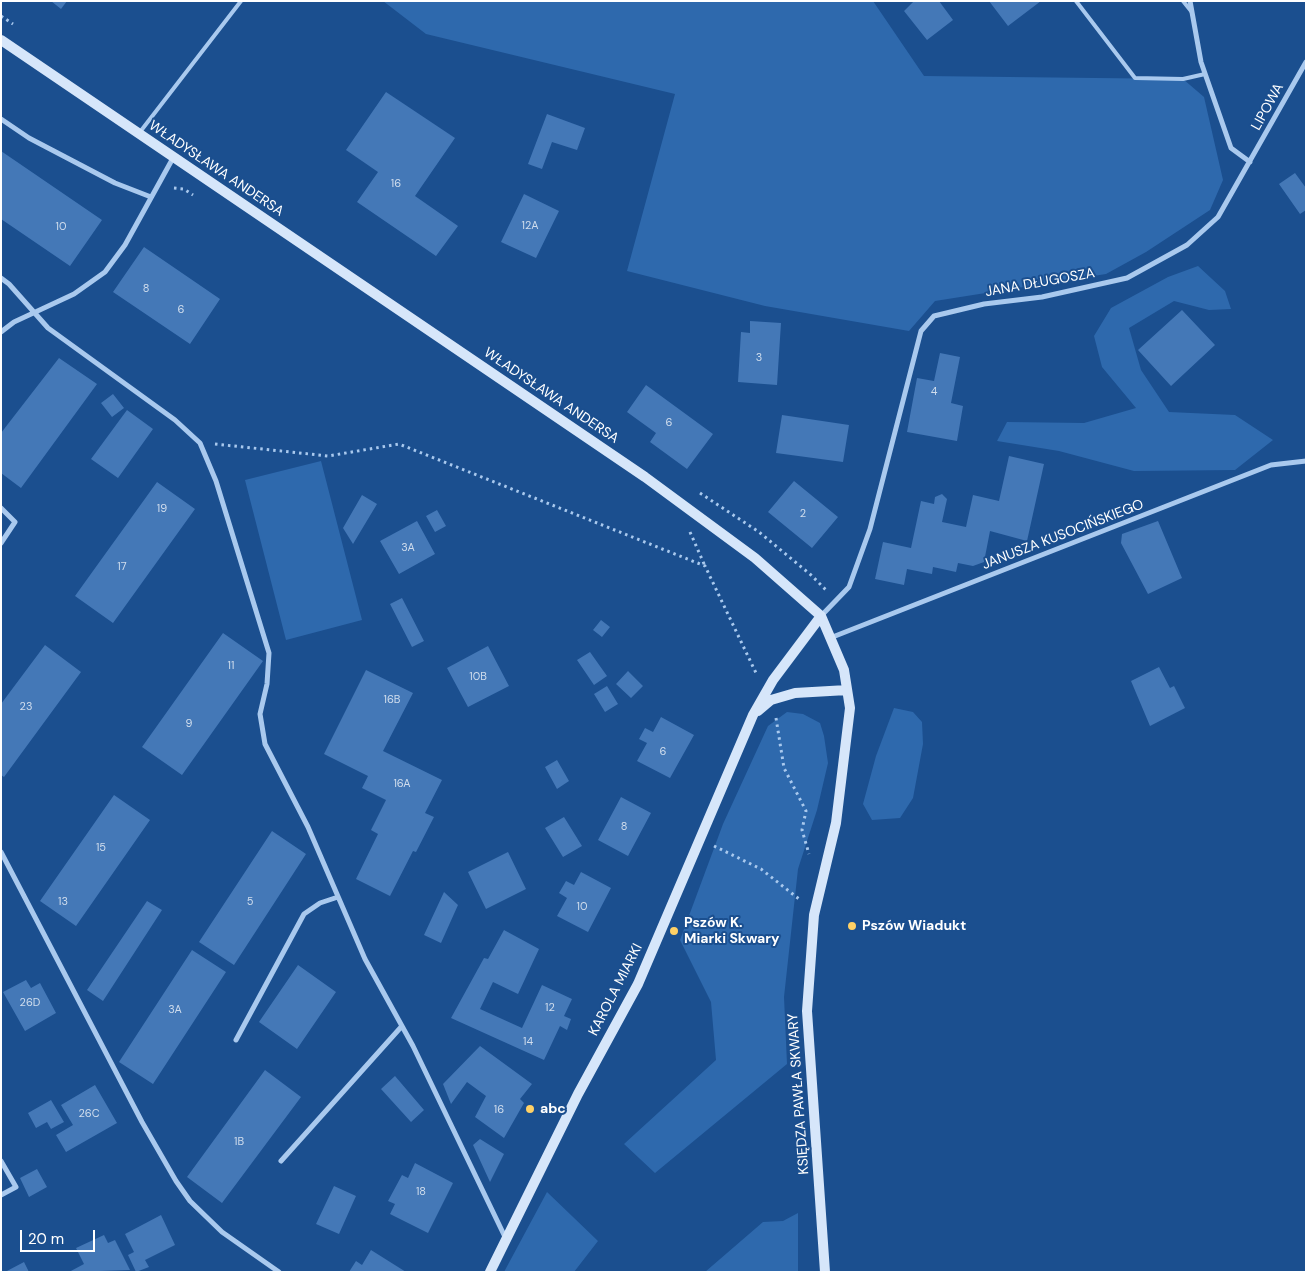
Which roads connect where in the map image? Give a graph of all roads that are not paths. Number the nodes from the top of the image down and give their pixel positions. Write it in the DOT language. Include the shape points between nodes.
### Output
graph roads {
  1 [pos="241,1"];
  2 [pos="1076,1"];
  3 [pos="1183,1"];
  4 [pos="1190,1"];
  5 [pos="1192,12"];
  6 [pos="1,40"];
  7 [pos="1306,62"];
  8 [pos="1205,74"];
  9 [pos="1,119"];
  10 [pos="138,133"];
  11 [pos="173,158"];
  12 [pos="1250,162"];
  13 [pos="151,197"];
  14 [pos="1,278"];
  15 [pos="34,312"];
  16 [pos="1,332"];
  17 [pos="1306,461"];
  18 [pos="1,508"];
  19 [pos="1,543"];
  20 [pos="820,616"];
  21 [pos="830,638"];
  22 [pos="847,690"];
  23 [pos="767,698"];
  24 [pos="1,852"];
  25 [pos="338,897"];
  26 [pos="814,914"];
  27 [pos="402,1026"];
  28 [pos="236,1040"];
  29 [pos="1,1160"];
  30 [pos="281,1161"];
  31 [pos="1,1194"];
  32 [pos="507,1240"];
  33 [pos="279,1272"];
  34 [pos="490,1272"];
  35 [pos="825,1272"];
  1 -- 10 [label="lane"];
  2 -- 8 [label="lane" via="1136,78 1183,79"];
  3 -- 5 [label="lane"];
  4 -- 5 [label="street"];
  5 -- 8 [label="street"];
  6 -- 10 [label="main road, WŁADYSŁAWA ANDERSA"];
  7 -- 12 [label="street, LIPOWA"];
  8 -- 12 [label="street" via="1231,148"];
  9 -- 13 [label="street" via="38,143 114,183"];
  10 -- 11 [label="main road, WŁADYSŁAWA ANDERSA"];
  11 -- 13 [label="street"];
  11 -- 20 [label="main road, WŁADYSŁAWA ANDERSA" via="645,477 755,558"];
  12 -- 20 [label="street, JANA DŁUGOSZA" via="1218,217 1187,245 1127,278 934,316 921,331 870,529 849,587"];
  13 -- 15 [label="street" via="106,272 74,294"];
  14 -- 15 [label="street"];
  15 -- 16 [label="street"];
  15 -- 25 [label="street" via="48,328 175,420 200,443 216,480 269,653 267,684 260,714 265,744 308,827"];
  17 -- 21 [label="street, JANUSZA KUSOCIŃSKIEGO" via="1272,465"];
  18 -- 19 [label="street" via="15,522"];
  20 -- 21 [label="main road, WŁADYSŁAWA ANDERSA"];
  20 -- 23 [label="main road, KAROLA MIARKI" via="794,650"];
  21 -- 22 [label="main road, WŁADYSŁAWA ANDERSA" via="844,670"];
  22 -- 23 [label="main road, KAROLA MIARKI" via="795,692"];
  22 -- 26 [label="main road, WŁADYSŁAWA ANDERSA" via="850,708 836,823"];
  23 -- 32 [label="main road, KAROLA MIARKI" via="753,715 638,984 578,1094"];
  24 -- 33 [label="street" via="176,1181 190,1201 222,1232"];
  25 -- 27 [label="street" via="365,959"];
  25 -- 28 [label="street" via="320,903 304,914"];
  26 -- 35 [label="main road, KSIĘDZA PAWŁA SKWARY" via="807,1011"];
  27 -- 30 [label="street"];
  27 -- 32 [label="street"];
  29 -- 31 [label="street" via="16,1187"];
  32 -- 34 [label="main road, KAROLA MIARKI"];
}
